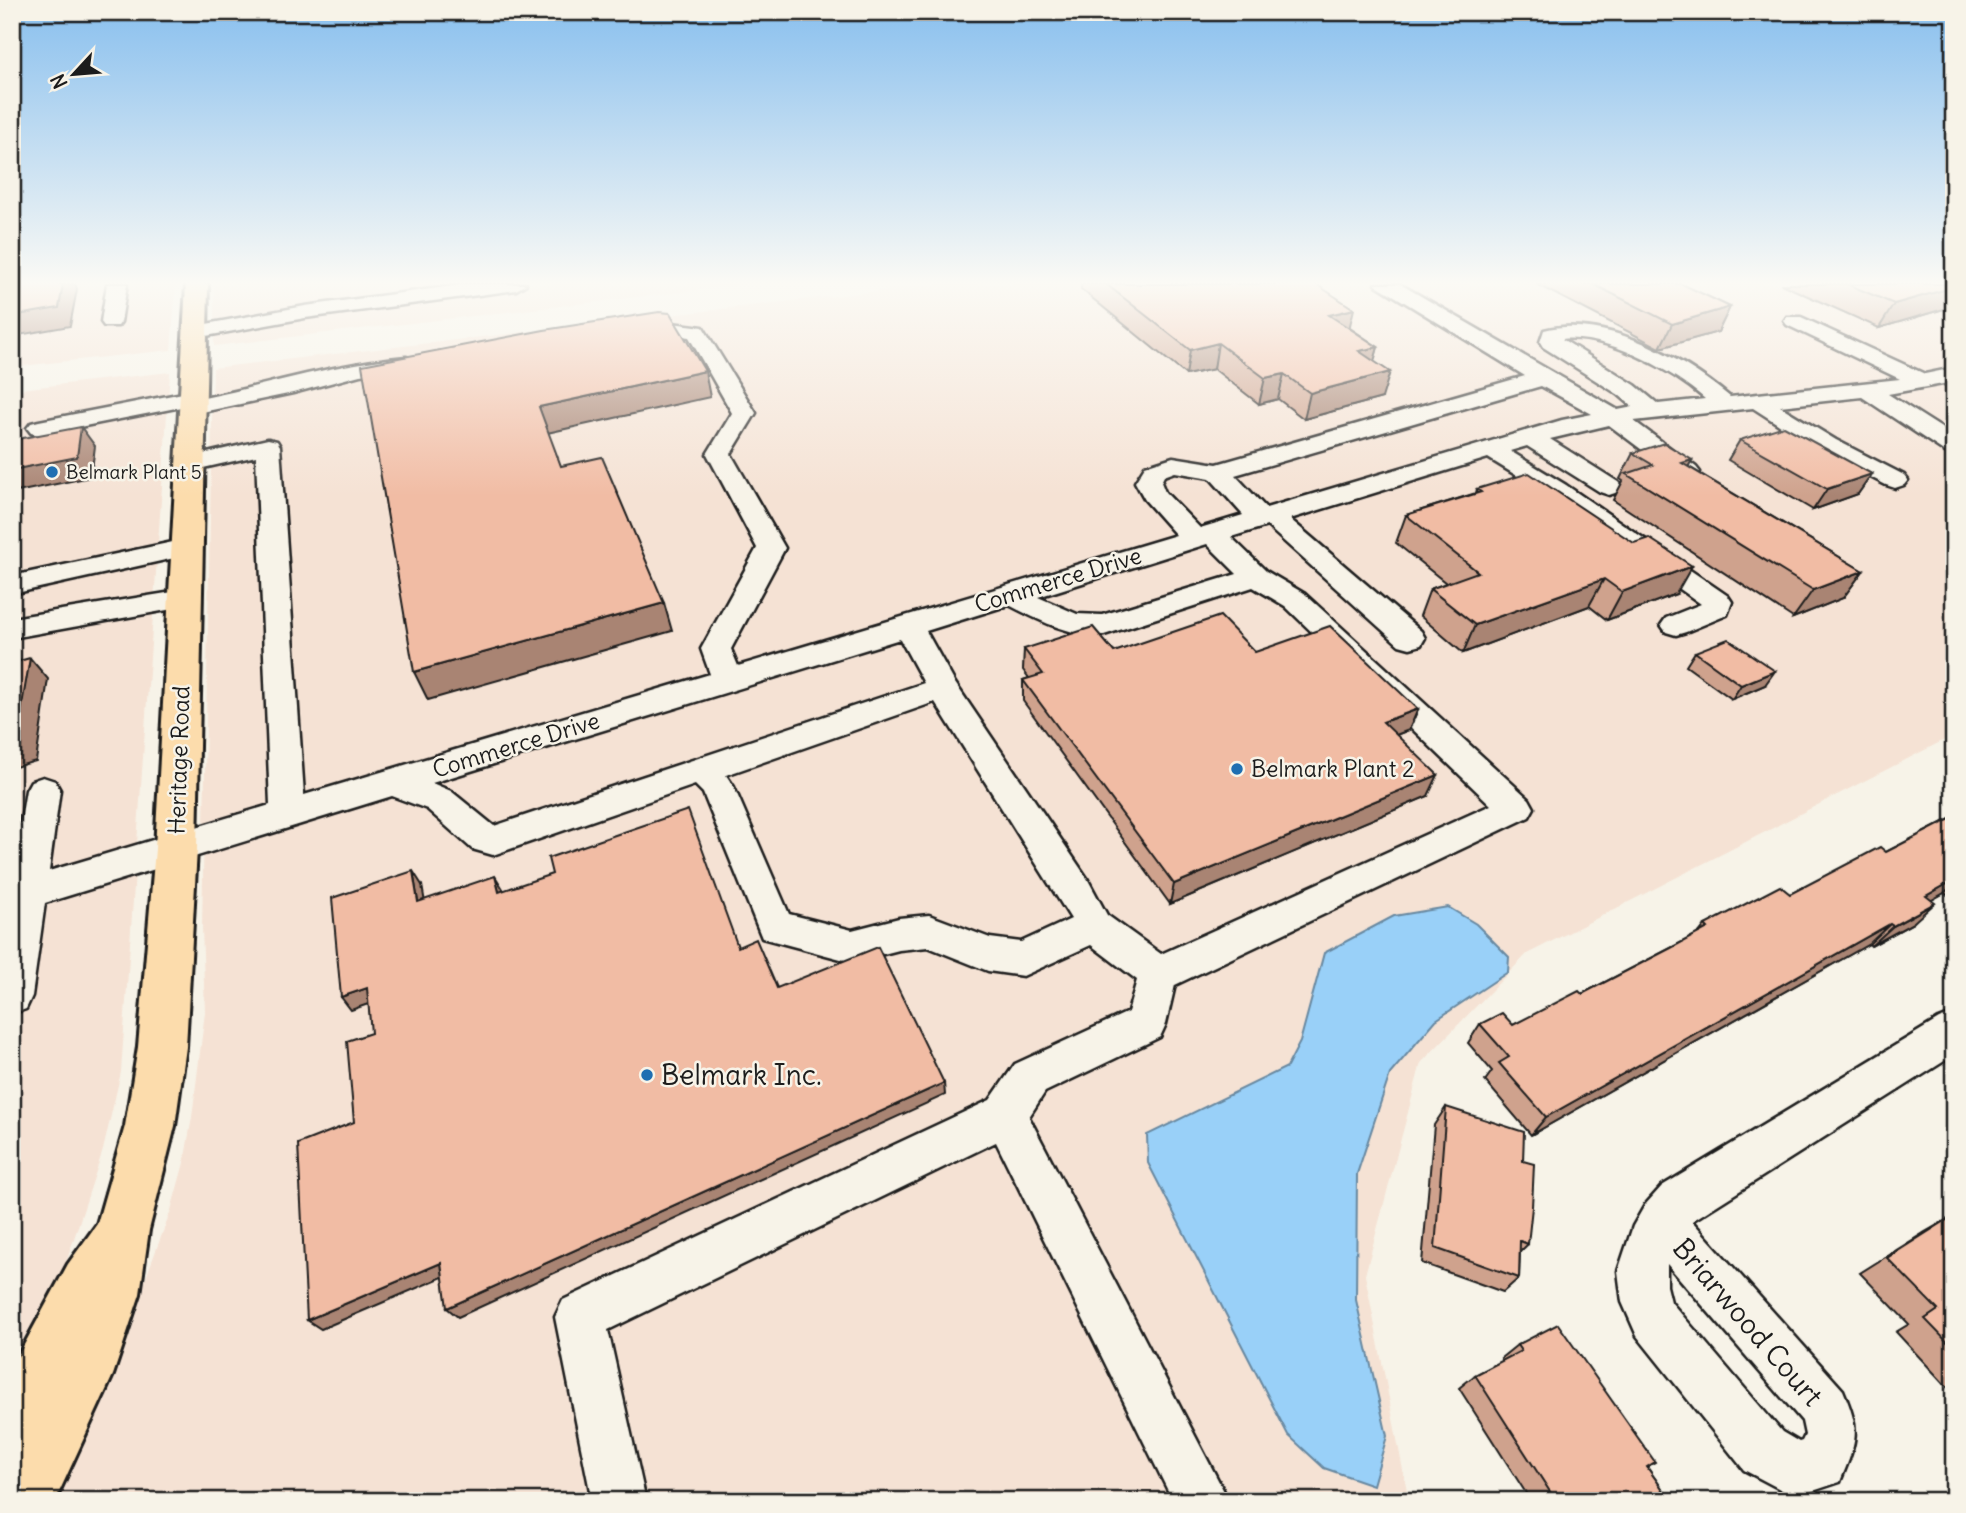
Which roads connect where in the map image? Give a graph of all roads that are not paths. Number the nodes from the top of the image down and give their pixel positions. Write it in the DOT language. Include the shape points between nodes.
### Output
graph roads {
  1 [pos="194,355"];
  2 [pos="710,355"];
  3 [pos="1505,355"];
  4 [pos="1571,355"];
  5 [pos="1643,355"];
  6 [pos="1866,355"];
  7 [pos="426,363"];
  8 [pos="1954,375"];
  9 [pos="1545,378"];
  10 [pos="1924,382"];
  11 [pos="1866,390"];
  12 [pos="1757,401"];
  13 [pos="193,402"];
  14 [pos="1724,404"];
  15 [pos="1652,411"];
  16 [pos="1612,416"];
  17 [pos="38,428"];
  18 [pos="1530,437"];
  19 [pos="1954,447"];
  20 [pos="1490,449"];
  21 [pos="190,464"];
  22 [pos="1218,472"];
  23 [pos="1895,480"];
  24 [pos="1609,487"];
  25 [pos="1708,488"];
  26 [pos="1266,517"];
  27 [pos="1203,537"];
  28 [pos="187,547"];
  29 [pos="1256,577"];
  30 [pos="12,585"];
  31 [pos="1012,595"];
  32 [pos="185,599"];
  33 [pos="1676,625"];
  34 [pos="908,626"];
  35 [pos="12,628"];
  36 [pos="1410,638"];
  37 [pos="729,681"];
  38 [pos="942,688"];
  39 [pos="700,769"];
  40 [pos="393,782"];
  41 [pos="43,790"];
  42 [pos="288,814"];
  43 [pos="176,849"];
  44 [pos="27,893"];
  45 [pos="1094,926"];
  46 [pos="1158,974"];
  47 [pos="12,996"];
  48 [pos="1954,1032"];
  49 [pos="1005,1115"];
  50 [pos="1661,1222"];
  51 [pos="122,1230"];
  52 [pos="12,1429"];
  53 [pos="22,1501"];
  54 [pos="619,1501"];
  55 [pos="1202,1501"];
  1 -- 13 [label="main road, Heritage Road"];
  2 -- 37 [label="street" via="744,413 719,454 771,548 716,649"];
  3 -- 9 [label="street"];
  4 -- 15 [label="street"];
  5 -- 14 [label="street" via="1691,376"];
  6 -- 10 [label="street"];
  7 -- 13 [label="street" via="359,368 293,386"];
  8 -- 10 [label="street, Commerce Drive"];
  9 -- 16 [label="street"];
  9 -- 22 [label="street"];
  10 -- 11 [label="street, Commerce Drive"];
  11 -- 12 [label="street, Commerce Drive"];
  11 -- 19 [label="street"];
  12 -- 14 [label="street, Commerce Drive"];
  12 -- 23 [label="street"];
  13 -- 17 [label="street"];
  13 -- 21 [label="main road, Heritage Road"];
  14 -- 15 [label="street, Commerce Drive"];
  15 -- 16 [label="street, Commerce Drive"];
  16 -- 18 [label="street, Commerce Drive"];
  16 -- 25 [label="street"];
  18 -- 20 [label="street, Commerce Drive"];
  18 -- 24 [label="street"];
  20 -- 26 [label="street, Commerce Drive"];
  20 -- 33 [label="street" via="1718,602 1717,608"];
  21 -- 28 [label="main road, Heritage Road"];
  21 -- 42 [label="street" via="268,446"];
  22 -- 26 [label="street"];
  22 -- 27 [label="street" via="1173,464 1154,471 1148,482 1154,495"];
  26 -- 27 [label="street, Commerce Drive"];
  26 -- 36 [label="street"];
  27 -- 29 [label="street"];
  27 -- 31 [label="street, Commerce Drive"];
  28 -- 30 [label="street"];
  28 -- 32 [label="main road, Heritage Road"];
  29 -- 31 [label="street" via="1087,627"];
  29 -- 46 [label="street" via="1295,600 1517,808"];
  31 -- 34 [label="street, Commerce Drive"];
  32 -- 35 [label="street"];
  32 -- 43 [label="main road, Heritage Road"];
  34 -- 37 [label="street, Commerce Drive"];
  34 -- 38 [label="street"];
  37 -- 40 [label="street, Commerce Drive"];
  38 -- 39 [label="street"];
  38 -- 45 [label="street"];
  39 -- 40 [label="street" via="493,841 439,800"];
  39 -- 45 [label="street" via="717,787 775,927 852,946 929,931 988,954 1023,959"];
  40 -- 42 [label="street, Commerce Drive"];
  41 -- 44 [label="street"];
  42 -- 43 [label="street, Commerce Drive"];
  43 -- 44 [label="street, Commerce Drive"];
  43 -- 51 [label="main road, Heritage Road" via="162,1047 150,1126"];
  44 -- 47 [label="street"];
  45 -- 46 [label="street"];
  46 -- 49 [label="street" via="1146,1024 1030,1079"];
  48 -- 50 [label="street, Briarwood Court" via="1678,1202"];
  49 -- 54 [label="street" via="580,1317"];
  49 -- 55 [label="street"];
  50 -- 50 [label="street, Briarwood Court" via="1646,1247 1642,1276 1643,1297 1654,1319 1763,1451 1795,1470 1821,1463 1831,1435 1825,1409"];
  51 -- 52 [label="main road, Heritage Road" via="88,1284"];
  51 -- 53 [label="main road, Heritage Road" via="112,1294 83,1375"];
}
